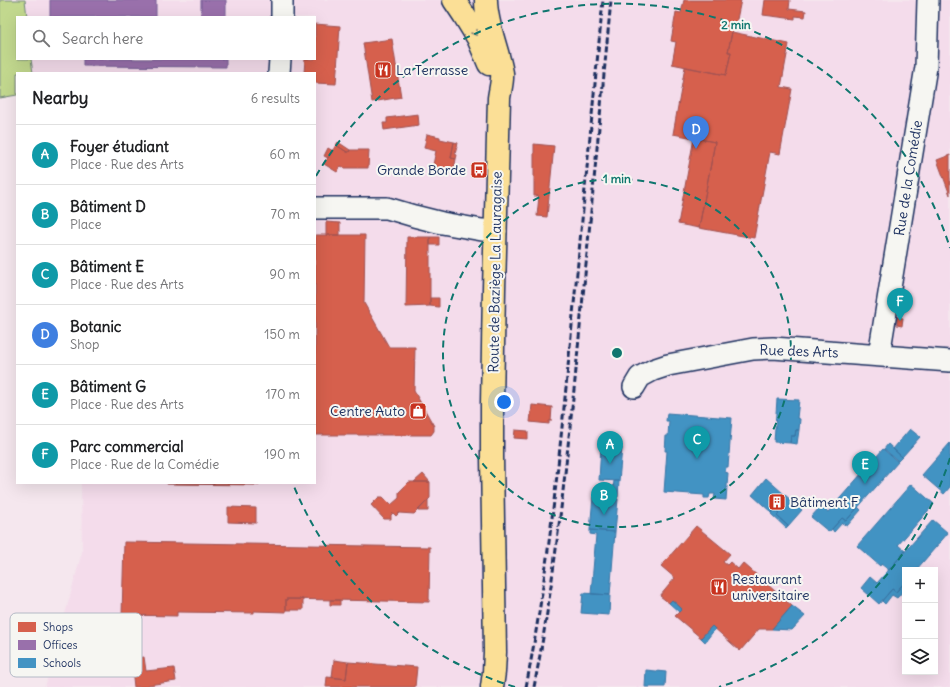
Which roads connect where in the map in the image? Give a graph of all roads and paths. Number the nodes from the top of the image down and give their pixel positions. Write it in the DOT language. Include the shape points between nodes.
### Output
graph roads {
  1 [pos="282,0"];
  2 [pos="454,0"];
  3 [pos="486,0"];
  4 [pos="928,0"];
  5 [pos="282,16"];
  6 [pos="280,60"];
  7 [pos="279,72"];
  8 [pos="500,98"];
  9 [pos="316,208"];
  10 [pos="496,232"];
  11 [pos="879,355"];
  12 [pos="950,360"];
  13 [pos="634,387"];
  14 [pos="492,687"];
  1 -- 5 [label="street"];
  2 -- 8 [label="main road, Route de Baziège La Lauragaise, one-way" via="478,38"];
  3 -- 8 [label="main road, Route de Baziège La Lauragaise" via="502,74"];
  4 -- 11 [label="street, Rue de la Comédie" via="926,67"];
  6 -- 7 [label="street"];
  8 -- 10 [label="main road, Route de Baziège La Lauragaise"];
  9 -- 10 [label="street" via="387,208 442,223"];
  10 -- 14 [label="main road, Route de Baziège La Lauragaise" via="492,456 495,652"];
  11 -- 12 [label="street, Rue des Arts"];
  11 -- 13 [label="street, Rue des Arts" via="753,349 668,365 640,378"];
}
